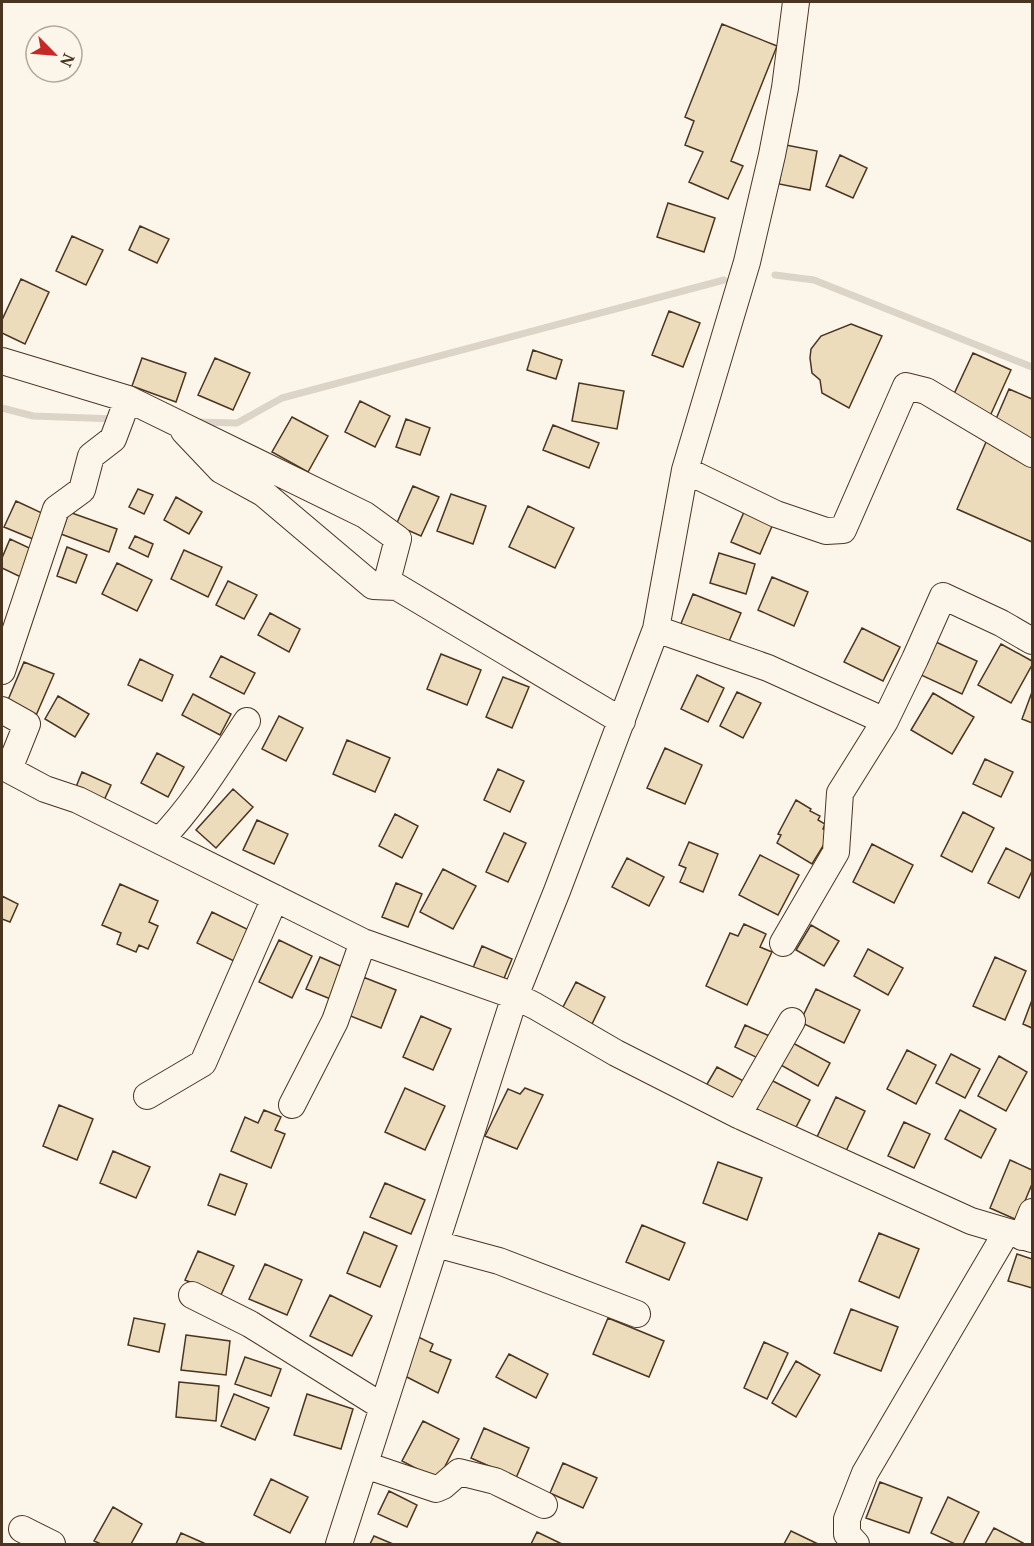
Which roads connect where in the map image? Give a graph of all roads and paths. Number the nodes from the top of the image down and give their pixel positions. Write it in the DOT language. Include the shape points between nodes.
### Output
graph roads {
  1 [pos="796,2"];
  2 [pos="2,361"];
  3 [pos="129,399"];
  4 [pos="176,421"];
  5 [pos="1032,454"];
  6 [pos="685,470"];
  7 [pos="397,587"];
  8 [pos="656,628"];
  9 [pos="1032,641"];
  10 [pos="2,671"];
  11 [pos="2,710"];
  12 [pos="247,721"];
  13 [pos="622,721"];
  14 [pos="885,721"];
  15 [pos="5,768"];
  16 [pos="160,840"];
  17 [pos="275,898"];
  18 [pos="363,942"];
  19 [pos="783,944"];
  20 [pos="515,996"];
  21 [pos="792,1021"];
  22 [pos="147,1096"];
  23 [pos="292,1105"];
  24 [pos="738,1115"];
  25 [pos="1032,1212"];
  26 [pos="1020,1236"];
  27 [pos="436,1244"];
  28 [pos="192,1295"];
  29 [pos="637,1314"];
  30 [pos="383,1407"];
  31 [pos="365,1465"];
  32 [pos="544,1505"];
  33 [pos="22,1529"];
  34 [pos="52,1545"];
  35 [pos="339,1545"];
  36 [pos="856,1545"];
  1 -- 6 [label="street" via="785,87 750,252"];
  2 -- 3 [label="street"];
  3 -- 4 [label="street"];
  3 -- 10 [label="street" via="113,439 91,456 82,490 56,508"];
  4 -- 7 [label="street" via="221,470 263,493 373,586"];
  4 -- 7 [label="street" via="365,515 398,539 387,581"];
  5 -- 6 [label="street" via="926,392 906,386 843,530 826,531 776,514"];
  6 -- 8 [label="street"];
  7 -- 13 [label="street"];
  8 -- 13 [label="street"];
  8 -- 14 [label="street" via="768,668"];
  9 -- 14 [label="street" via="943,596"];
  11 -- 15 [label="street" via="27,724"];
  12 -- 16 [label="street" via="201,791"];
  13 -- 20 [label="street"];
  14 -- 19 [label="street" via="840,793 836,852"];
  15 -- 16 [label="street"];
  16 -- 17 [label="street"];
  17 -- 18 [label="street"];
  17 -- 22 [label="street" via="203,1063"];
  18 -- 20 [label="street"];
  18 -- 23 [label="street" via="335,1021"];
  20 -- 24 [label="street"];
  20 -- 27 [label="street"];
  21 -- 24 [label="street"];
  24 -- 26 [label="street" via="971,1221"];
  25 -- 26 [label="street"];
  26 -- 36 [label="street" via="865,1473 847,1519 847,1534"];
  27 -- 29 [label="street" via="498,1261"];
  27 -- 30 [label="street"];
  28 -- 30 [label="street" via="250,1324"];
  30 -- 31 [label="street"];
  31 -- 32 [label="street" via="436,1489 459,1472 495,1481"];
  31 -- 35 [label="street"];
  33 -- 34 [label="street"];
}
